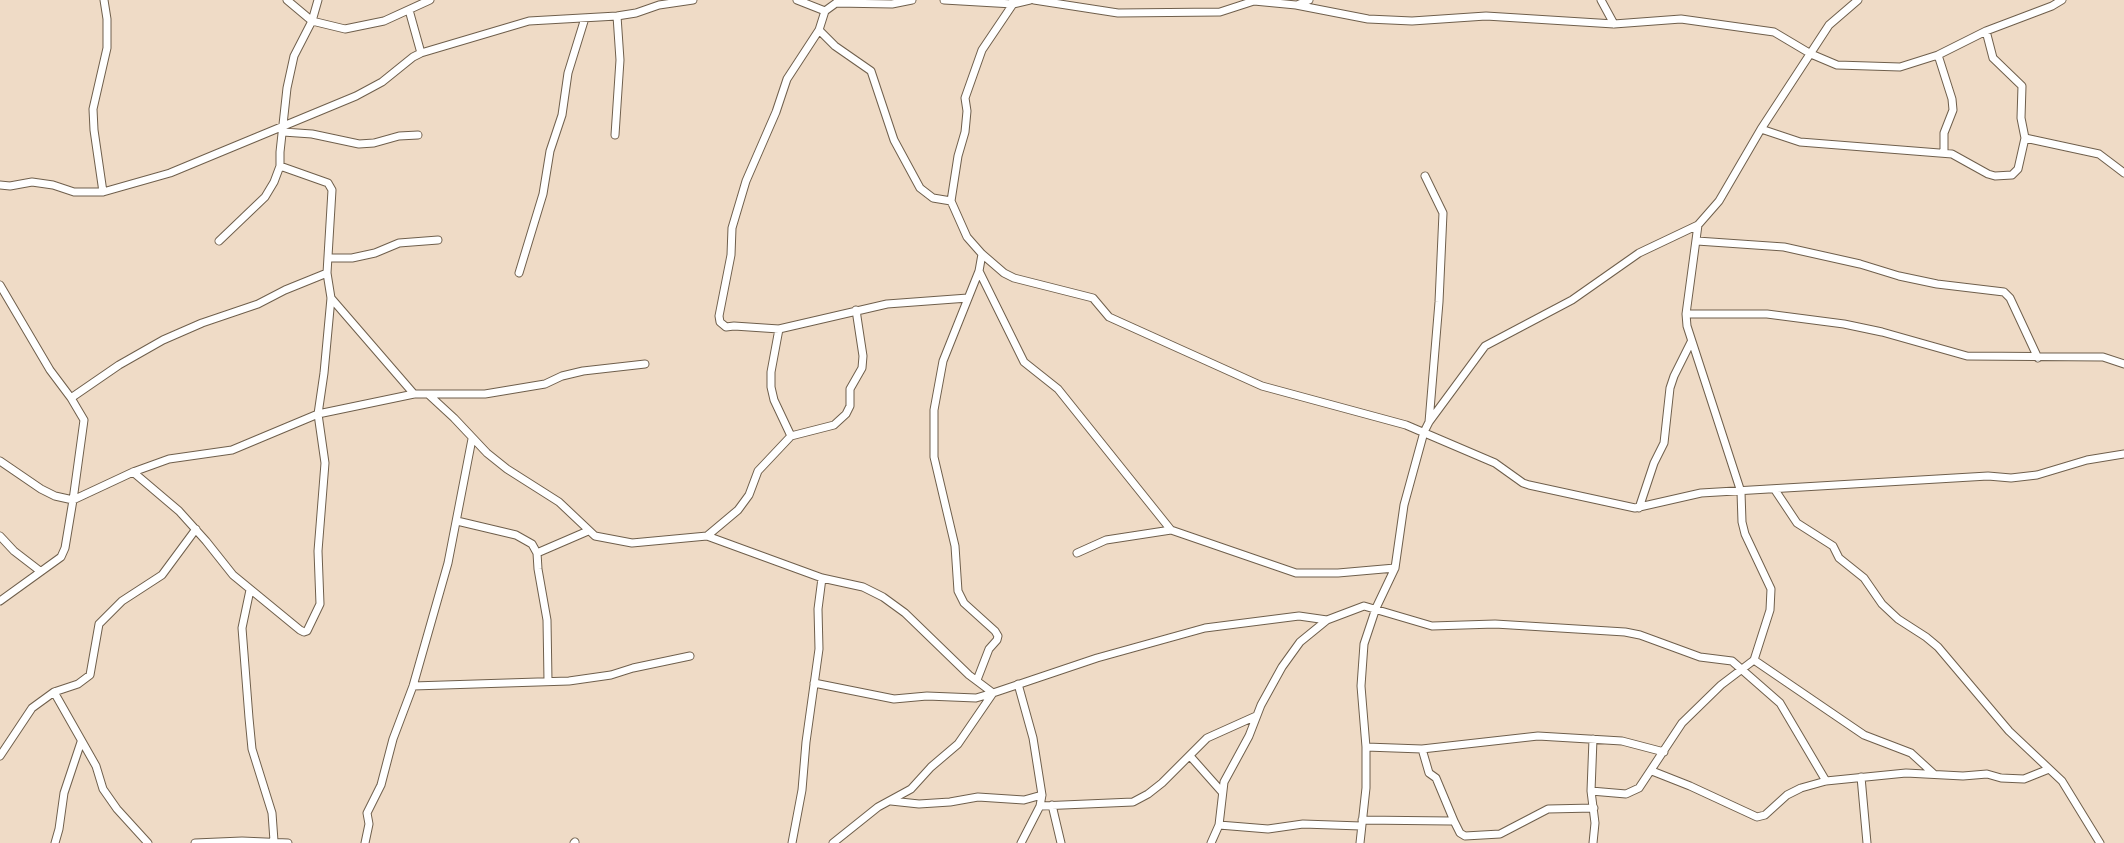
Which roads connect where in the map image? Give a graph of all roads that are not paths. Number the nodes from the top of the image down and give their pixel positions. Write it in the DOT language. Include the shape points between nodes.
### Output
graph roads {
  1 [pos="104,0"];
  2 [pos="287,0"];
  3 [pos="318,0"];
  4 [pos="430,0"];
  5 [pos="693,0"];
  6 [pos="797,0"];
  7 [pos="912,0"];
  8 [pos="944,0"];
  9 [pos="1030,0"];
  10 [pos="1034,0"];
  11 [pos="1309,0"];
  12 [pos="1601,0"];
  13 [pos="1858,0"];
  14 [pos="2062,0"];
  15 [pos="835,1"];
  16 [pos="1013,2"];
  17 [pos="1296,5"];
  18 [pos="409,10"];
  19 [pos="824,11"];
  20 [pos="617,16"];
  21 [pos="585,18"];
  22 [pos="312,21"];
  23 [pos="1614,24"];
  24 [pos="819,30"];
  25 [pos="1986,30"];
  26 [pos="421,53"];
  27 [pos="1811,54"];
  28 [pos="1938,55"];
  29 [pos="1761,129"];
  30 [pos="284,130"];
  31 [pos="418,135"];
  32 [pos="615,135"];
  33 [pos="2025,138"];
  34 [pos="1944,153"];
  35 [pos="280,166"];
  36 [pos="2124,173"];
  37 [pos="1425,176"];
  38 [pos="0,185"];
  39 [pos="103,192"];
  40 [pos="951,201"];
  41 [pos="1698,224"];
  42 [pos="438,240"];
  43 [pos="219,241"];
  44 [pos="1697,241"];
  45 [pos="982,254"];
  46 [pos="328,258"];
  47 [pos="979,271"];
  48 [pos="327,273"];
  49 [pos="519,273"];
  50 [pos="0,285"];
  51 [pos="331,298"];
  52 [pos="968,298"];
  53 [pos="856,310"];
  54 [pos="1686,314"];
  55 [pos="779,329"];
  56 [pos="1691,342"];
  57 [pos="2038,358"];
  58 [pos="645,364"];
  59 [pos="2124,364"];
  60 [pos="414,394"];
  61 [pos="428,394"];
  62 [pos="71,398"];
  63 [pos="318,414"];
  64 [pos="1429,422"];
  65 [pos="1424,432"];
  66 [pos="791,436"];
  67 [pos="472,440"];
  68 [pos="2124,454"];
  69 [pos="0,461"];
  70 [pos="133,472"];
  71 [pos="1775,490"];
  72 [pos="1741,492"];
  73 [pos="73,500"];
  74 [pos="1639,508"];
  75 [pos="457,521"];
  76 [pos="196,529"];
  77 [pos="1171,530"];
  78 [pos="588,531"];
  79 [pos="0,536"];
  80 [pos="706,536"];
  81 [pos="537,553"];
  82 [pos="1077,553"];
  83 [pos="1395,568"];
  84 [pos="40,571"];
  85 [pos="822,578"];
  86 [pos="250,590"];
  87 [pos="0,601"];
  88 [pos="1376,608"];
  89 [pos="1327,620"];
  90 [pos="690,656"];
  91 [pos="1754,660"];
  92 [pos="1741,670"];
  93 [pos="977,680"];
  94 [pos="548,681"];
  95 [pos="814,683"];
  96 [pos="1018,684"];
  97 [pos="414,686"];
  98 [pos="54,692"];
  99 [pos="993,692"];
  100 [pos="1256,716"];
  101 [pos="1593,738"];
  102 [pos="81,742"];
  103 [pos="1366,747"];
  104 [pos="1422,749"];
  105 [pos="1664,752"];
  106 [pos="0,756"];
  107 [pos="1190,756"];
  108 [pos="2049,769"];
  109 [pos="1652,771"];
  110 [pos="1934,774"];
  111 [pos="1861,777"];
  112 [pos="1826,781"];
  113 [pos="1591,791"];
  114 [pos="1222,792"];
  115 [pos="1042,795"];
  116 [pos="891,801"];
  117 [pos="1052,805"];
  118 [pos="1040,806"];
  119 [pos="1594,808"];
  120 [pos="1454,821"];
  121 [pos="1362,823"];
  122 [pos="1219,825"];
  123 [pos="274,841"];
  124 [pos="55,843"];
  125 [pos="148,843"];
  126 [pos="195,843"];
  127 [pos="288,843"];
  128 [pos="365,843"];
  129 [pos="792,843"];
  130 [pos="833,843"];
  131 [pos="1021,843"];
  132 [pos="1061,843"];
  133 [pos="1211,843"];
  134 [pos="1360,843"];
  135 [pos="1593,843"];
  136 [pos="1867,843"];
  137 [pos="2100,843"];
  1 -- 39 [label="street" via="107,48 94,109 94,130"];
  2 -- 22 [label="street"];
  3 -- 22 [label="street"];
  4 -- 18 [label="street"];
  5 -- 20 [label="street" via="659,5"];
  6 -- 19 [label="street"];
  7 -- 15 [label="street" via="892,4"];
  8 -- 16 [label="street"];
  9 -- 16 [label="street"];
  10 -- 17 [label="street" via="1118,13 1220,12 1254,1"];
  11 -- 17 [label="street"];
  12 -- 23 [label="street"];
  13 -- 27 [label="street" via="1830,25"];
  14 -- 25 [label="street"];
  15 -- 19 [label="street"];
  16 -- 40 [label="street" via="982,50 965,98 965,132 958,156"];
  17 -- 23 [label="street" via="1378,20 1412,22 1486,16"];
  18 -- 22 [label="street" via="384,22 345,29"];
  18 -- 26 [label="street"];
  19 -- 24 [label="street"];
  20 -- 21 [label="street"];
  20 -- 32 [label="street" via="620,60"];
  21 -- 26 [label="street" via="529,21"];
  21 -- 49 [label="street" via="568,73 562,115 550,151 543,194"];
  22 -- 30 [label="street" via="294,56 287,88"];
  23 -- 27 [label="street" via="1681,19 1770,31"];
  24 -- 40 [label="street" via="834,46 871,71 894,140 920,188 933,198"];
  24 -- 55 [label="street" via="787,79 776,112 746,181 732,228 730,256 719,316 720,322 726,327"];
  25 -- 28 [label="street"];
  25 -- 33 [label="street" via="1993,58 2022,86 2021,118"];
  26 -- 30 [label="street" via="382,82"];
  27 -- 28 [label="street" via="1837,65 1900,67"];
  27 -- 29 [label="street"];
  28 -- 34 [label="street" via="1952,99 1952,110 1944,133"];
  29 -- 34 [label="street" via="1800,142"];
  29 -- 41 [label="street" via="1722,198"];
  30 -- 31 [label="street" via="359,144"];
  30 -- 35 [label="street"];
  30 -- 39 [label="street" via="218,152 170,173"];
  33 -- 34 [label="street" via="2018,169 2012,175 1988,174 1952,154"];
  33 -- 36 [label="street" via="2099,154"];
  35 -- 43 [label="street" via="265,197"];
  35 -- 46 [label="street" via="331,186"];
  37 -- 64 [label="street" via="1442,213 1439,302"];
  38 -- 39 [label="street" via="32,182 74,192"];
  40 -- 45 [label="street" via="963,231"];
  41 -- 44 [label="street"];
  41 -- 64 [label="street" via="1639,253 1572,300 1485,346"];
  42 -- 46 [label="street" via="399,243 375,253 352,258"];
  44 -- 54 [label="street"];
  44 -- 57 [label="street" via="1784,247 1937,284 2004,292 2010,298"];
  45 -- 47 [label="street"];
  45 -- 65 [label="street" via="1014,278 1094,298 1109,317 1262,386 1385,418"];
  46 -- 48 [label="street"];
  47 -- 52 [label="street"];
  47 -- 77 [label="street" via="1024,362 1058,390"];
  48 -- 51 [label="street"];
  48 -- 62 [label="street" via="258,304 202,323 163,340 119,365"];
  50 -- 62 [label="street" via="50,370"];
  51 -- 60 [label="street"];
  51 -- 63 [label="street"];
  52 -- 53 [label="street" via="887,304"];
  52 -- 93 [label="street" via="943,361 934,410 934,450 955,546 958,592 964,602 996,631 998,636 989,649"];
  53 -- 55 [label="street"];
  53 -- 66 [label="street" via="863,356 862,368 850,389 850,406 846,414 834,425"];
  54 -- 56 [label="street"];
  54 -- 57 [label="street" via="1785,315 1882,332 1967,356"];
  55 -- 66 [label="street" via="771,372 771,388"];
  56 -- 72 [label="street"];
  56 -- 74 [label="street" via="1670,388 1664,443 1654,463"];
  57 -- 59 [label="street" via="2103,358"];
  58 -- 61 [label="street" via="583,371 562,376 545,384 485,394"];
  60 -- 61 [label="street"];
  60 -- 63 [label="street"];
  61 -- 67 [label="street" via="454,418"];
  62 -- 73 [label="street" via="84,420"];
  63 -- 70 [label="street" via="232,450 169,459"];
  63 -- 86 [label="street" via="325,462 318,550 320,604 310,626 304,632"];
  64 -- 65 [label="street"];
  65 -- 74 [label="street" via="1494,463 1523,483"];
  65 -- 83 [label="street" via="1404,505"];
  66 -- 80 [label="street" via="758,471 749,495 738,510"];
  67 -- 75 [label="street"];
  67 -- 78 [label="street" via="508,469 559,502"];
  68 -- 71 [label="street" via="2087,460 2037,475 2012,478 1988,476"];
  69 -- 73 [label="street" via="41,489 55,496"];
  70 -- 73 [label="street"];
  70 -- 76 [label="street"];
  71 -- 72 [label="street"];
  71 -- 108 [label="street" via="1797,523 1833,546 1839,558 1864,578 1882,604 1898,619 1938,647 2009,731"];
  72 -- 74 [label="street" via="1701,493"];
  72 -- 91 [label="street" via="1742,522 1772,594 1770,610"];
  73 -- 84 [label="street" via="65,548 61,557"];
  75 -- 81 [label="street" via="516,535 532,544"];
  75 -- 97 [label="street"];
  76 -- 86 [label="street" via="233,575"];
  76 -- 98 [label="street" via="162,575 122,601 99,624 90,675 78,684"];
  77 -- 82 [label="street" via="1106,540"];
  77 -- 83 [label="street" via="1296,573 1338,573"];
  78 -- 80 [label="street" via="595,536 632,543"];
  78 -- 81 [label="street"];
  79 -- 84 [label="street" via="14,551"];
  80 -- 85 [label="street"];
  81 -- 94 [label="street" via="547,620"];
  83 -- 88 [label="street"];
  84 -- 87 [label="street"];
  85 -- 93 [label="street" via="863,587 883,597 905,614 969,676"];
  85 -- 95 [label="street" via="818,609 819,649"];
  86 -- 123 [label="street" via="242,628 248,711 252,749 272,813"];
  88 -- 89 [label="street" via="1360,607"];
  88 -- 92 [label="street" via="1432,626 1495,624 1625,632 1700,657 1732,661"];
  88 -- 103 [label="street" via="1364,644 1361,679"];
  89 -- 96 [label="street" via="1299,616 1205,628 1093,659"];
  89 -- 100 [label="street" via="1310,632 1291,654"];
  90 -- 94 [label="street" via="611,675"];
  91 -- 92 [label="street"];
  91 -- 110 [label="street" via="1864,735 1911,754"];
  92 -- 105 [label="street" via="1682,723"];
  92 -- 112 [label="street" via="1780,703"];
  93 -- 99 [label="street"];
  94 -- 97 [label="street"];
  95 -- 99 [label="street" via="894,699 927,696 976,698"];
  95 -- 129 [label="street" via="802,790"];
  96 -- 99 [label="street"];
  96 -- 115 [label="street" via="1033,738"];
  97 -- 128 [label="street" via="393,739 381,785 367,813"];
  98 -- 102 [label="street"];
  98 -- 106 [label="street" via="32,708"];
  99 -- 116 [label="street" via="958,744 931,767 911,789"];
  100 -- 107 [label="street" via="1207,738"];
  100 -- 114 [label="street"];
  101 -- 104 [label="street" via="1538,736"];
  101 -- 105 [label="street" via="1629,742"];
  101 -- 113 [label="street"];
  102 -- 124 [label="street" via="64,793"];
  102 -- 125 [label="street" via="96,766 103,789 117,810"];
  103 -- 104 [label="street"];
  103 -- 121 [label="street" via="1366,788"];
  104 -- 120 [label="street" via="1429,773 1436,778"];
  105 -- 109 [label="street"];
  107 -- 114 [label="street"];
  107 -- 117 [label="street" via="1157,787 1133,802"];
  108 -- 110 [label="street" via="2024,779 2001,778 1987,774"];
  108 -- 137 [label="street" via="2071,794"];
  109 -- 112 [label="street" via="1757,817 1765,815 1787,795"];
  109 -- 113 [label="street" via="1639,788 1631,793"];
  110 -- 111 [label="street" via="1906,773"];
  111 -- 112 [label="street"];
  111 -- 136 [label="street"];
  113 -- 119 [label="street"];
  114 -- 122 [label="street"];
  115 -- 116 [label="street" via="1024,800 978,797 919,804"];
  115 -- 118 [label="street"];
  116 -- 130 [label="street" via="878,807"];
  117 -- 118 [label="street"];
  117 -- 132 [label="street"];
  118 -- 131 [label="street"];
  119 -- 120 [label="street" via="1548,809 1500,834 1462,835"];
  119 -- 135 [label="street"];
  120 -- 121 [label="street"];
  121 -- 122 [label="street" via="1303,824 1268,829"];
  121 -- 134 [label="street"];
  122 -- 133 [label="street"];
  123 -- 126 [label="street"];
  123 -- 127 [label="street"];
}
